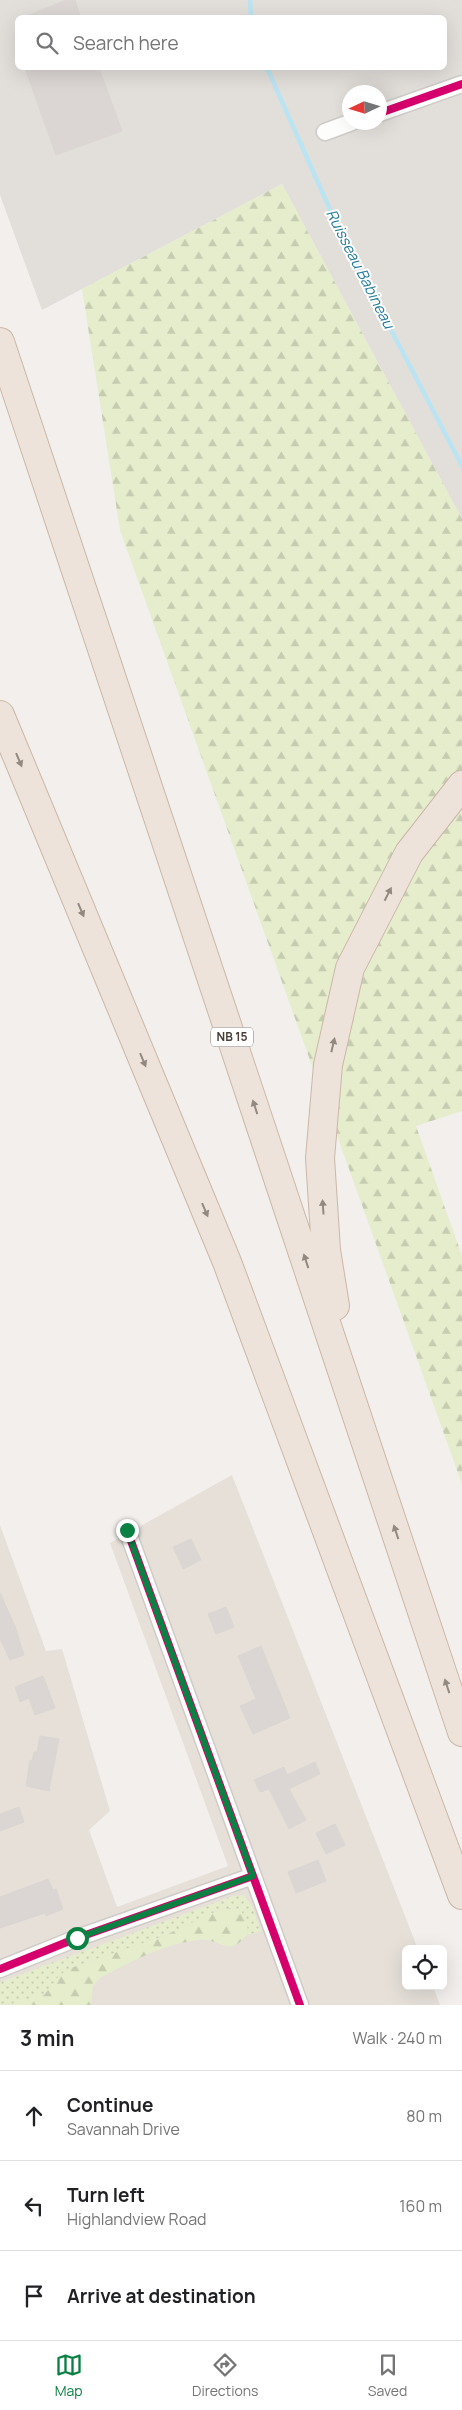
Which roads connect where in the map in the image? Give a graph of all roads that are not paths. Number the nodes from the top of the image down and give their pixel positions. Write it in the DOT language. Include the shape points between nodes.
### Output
graph roads {
  1 [pos="462,84"];
  2 [pos="387,111"];
  3 [pos="342,126"];
  4 [pos="325,132"];
  5 [pos="0,342"];
  6 [pos="0,714"];
  7 [pos="462,785"];
  8 [pos="350,1393"];
  9 [pos="127,1530"];
  10 [pos="462,1732"];
  11 [pos="253,1876"];
  12 [pos="462,1895"];
  13 [pos="0,1969"];
  14 [pos="300,2005"];
  1 -- 2 [label="street"];
  3 -- 4 [label="street"];
  8 -- 5 [label="highway, NB 15, one-way"];
  6 -- 12 [label="highway, one-way" via="227,1262"];
  8 -- 7 [label="highway, one-way" via="324,1232 320,1158 328,1065 350,968 409,853"];
  10 -- 8 [label="highway, NB 15, one-way"];
  9 -- 11 [label="street"];
  11 -- 13 [label="street" via="77,1938"];
  11 -- 14 [label="street"];
}
